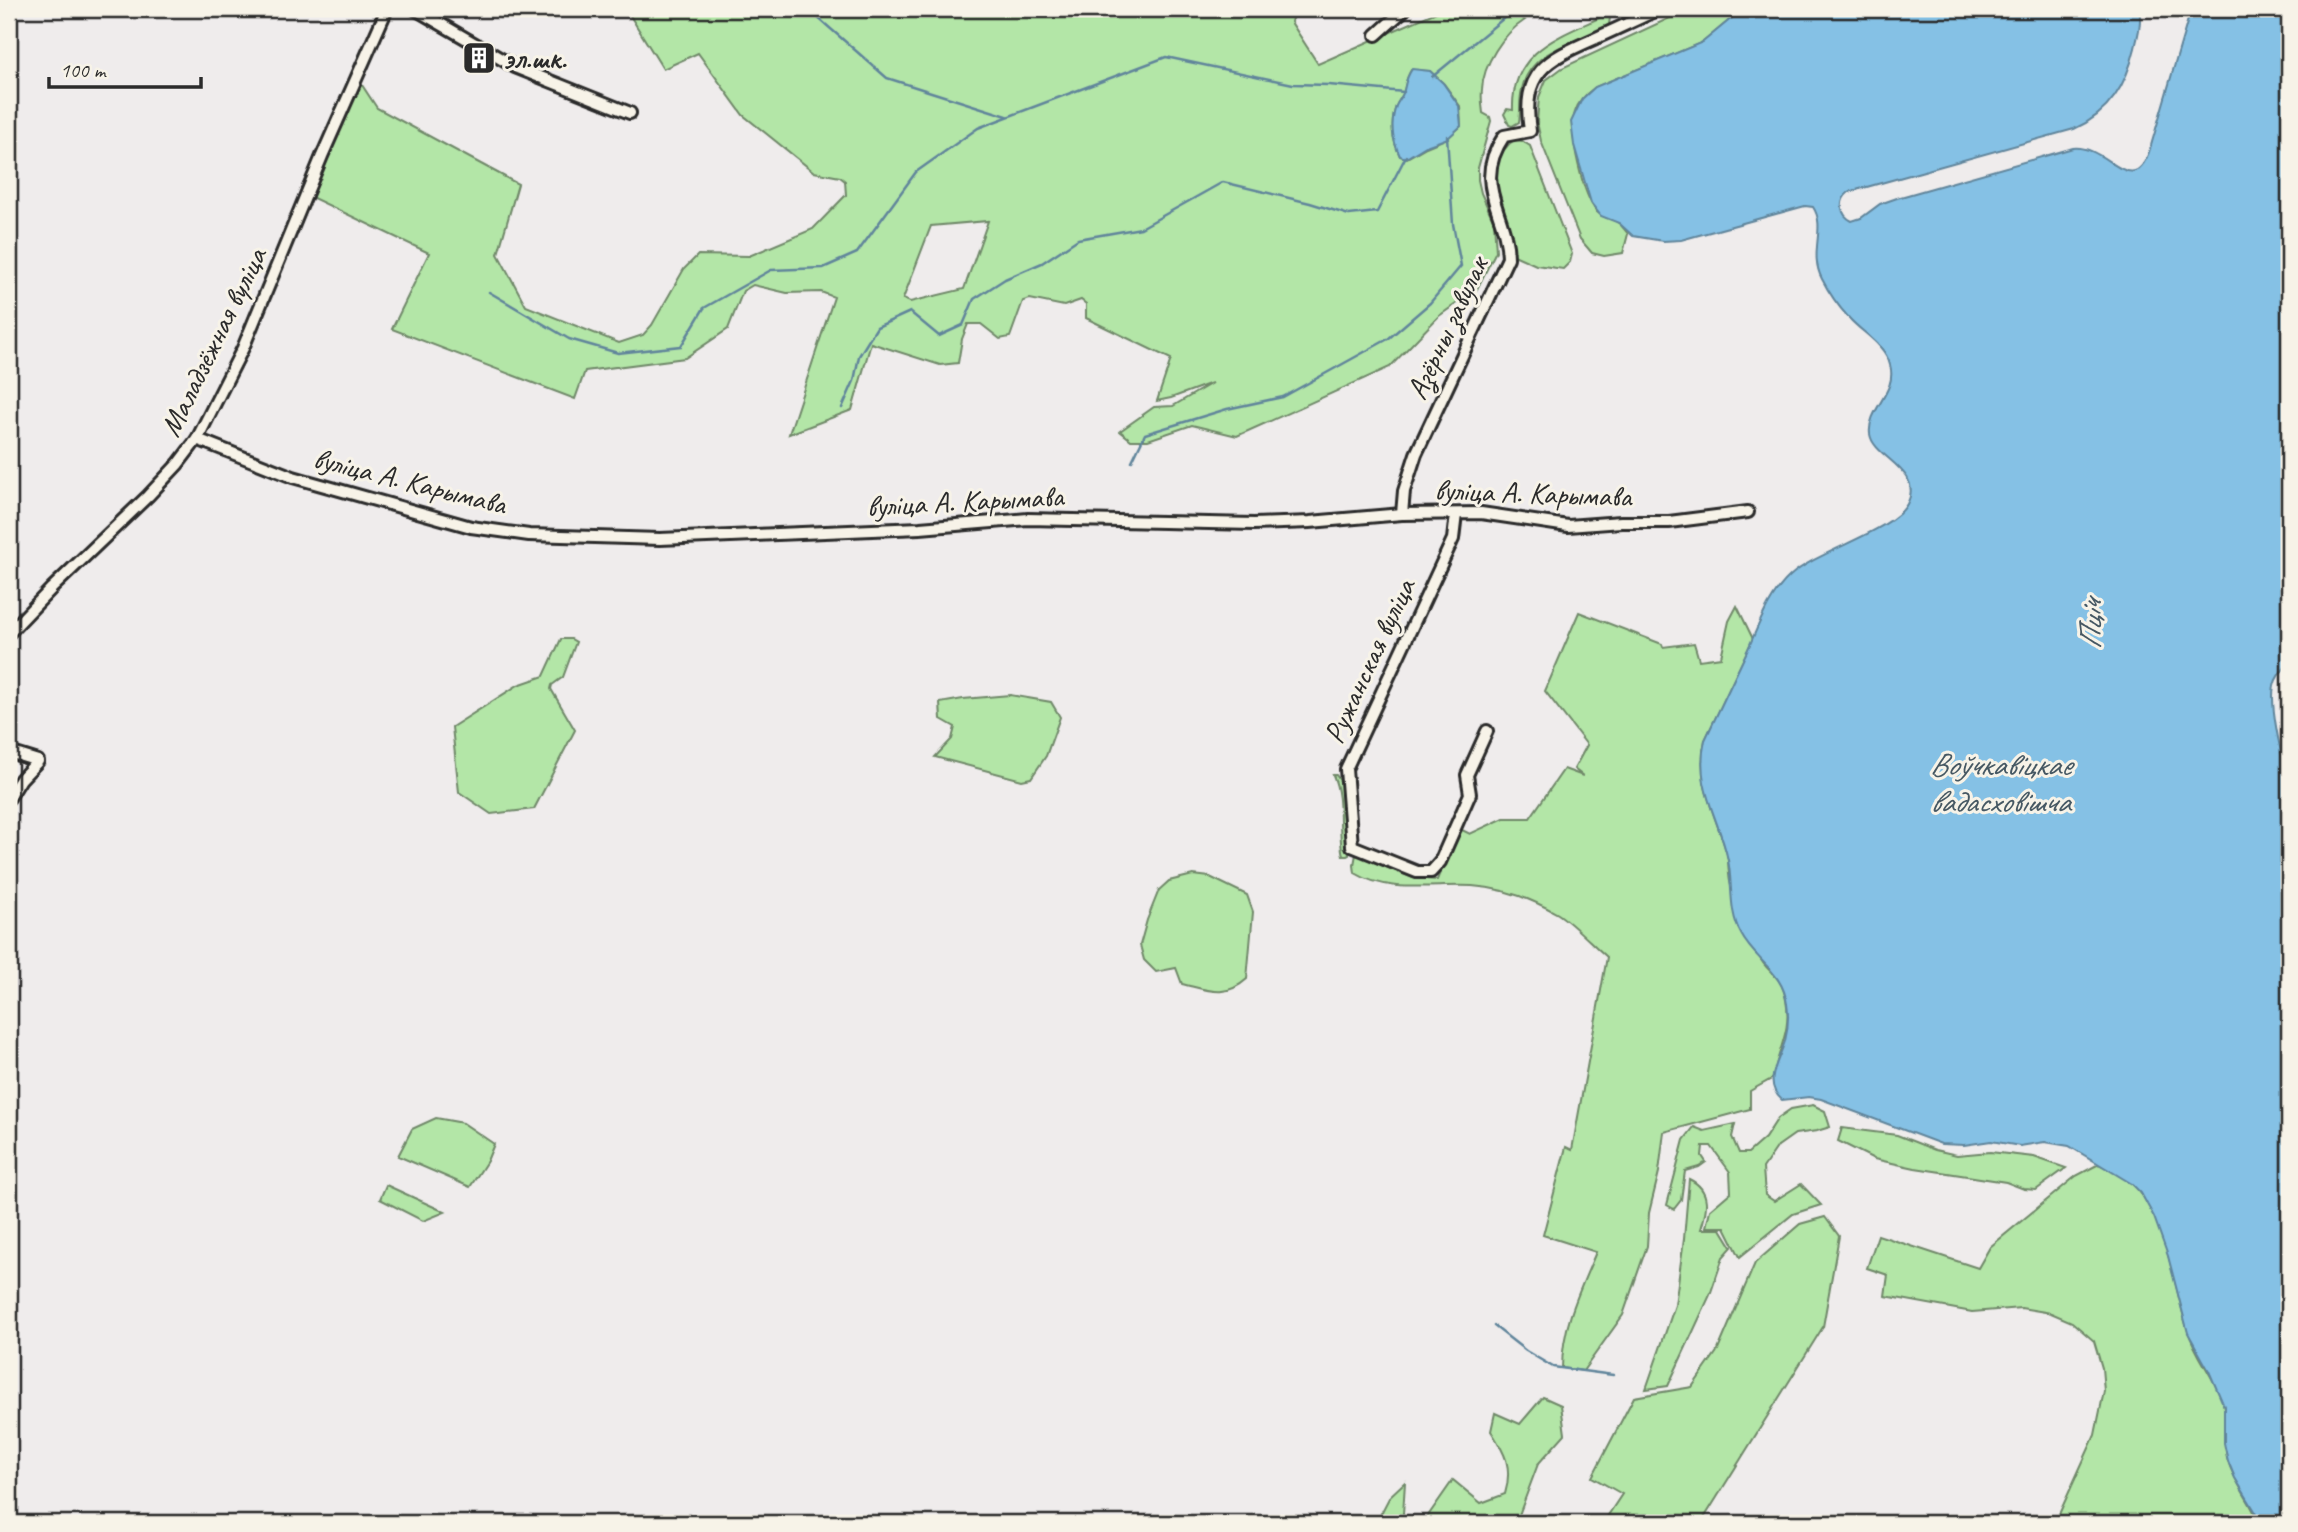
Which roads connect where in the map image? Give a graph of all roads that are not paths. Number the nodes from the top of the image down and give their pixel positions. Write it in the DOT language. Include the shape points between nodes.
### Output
graph roads {
  1 [pos="387,9"];
  2 [pos="415,9"];
  3 [pos="1405,9"];
  4 [pos="1659,9"];
  5 [pos="1376,35"];
  6 [pos="631,113"];
  7 [pos="197,439"];
  8 [pos="1748,512"];
  9 [pos="1402,514"];
  10 [pos="1456,514"];
  11 [pos="9,633"];
  12 [pos="1487,731"];
  13 [pos="9,752"];
  14 [pos="9,797"];
  1 -- 7 [label="street, Маладзёжная вуліца" via="243,348"];
  2 -- 6 [label="street" via="515,67"];
  3 -- 5 [label="street"];
  4 -- 9 [label="street, Азёрны завулак" via="1546,64 1529,93 1530,131 1504,136 1499,144 1490,189 1508,258 1416,454"];
  7 -- 9 [label="street, вуліца А. Карымава" via="306,480 471,527 529,535 660,539 1028,519 1254,524"];
  7 -- 11 [label="street, Маладзёжная вуліца" via="148,496"];
  8 -- 10 [label="street, вуліца А. Карымава" via="1669,522 1568,526 1482,513"];
  9 -- 10 [label="street, вуліца А. Карымава"];
  10 -- 12 [label="street, Ружанская вуліца" via="1452,539 1346,769 1352,846 1417,872 1431,872 1440,862 1470,793 1467,775"];
  13 -- 14 [label="street" via="38,761"];
}
